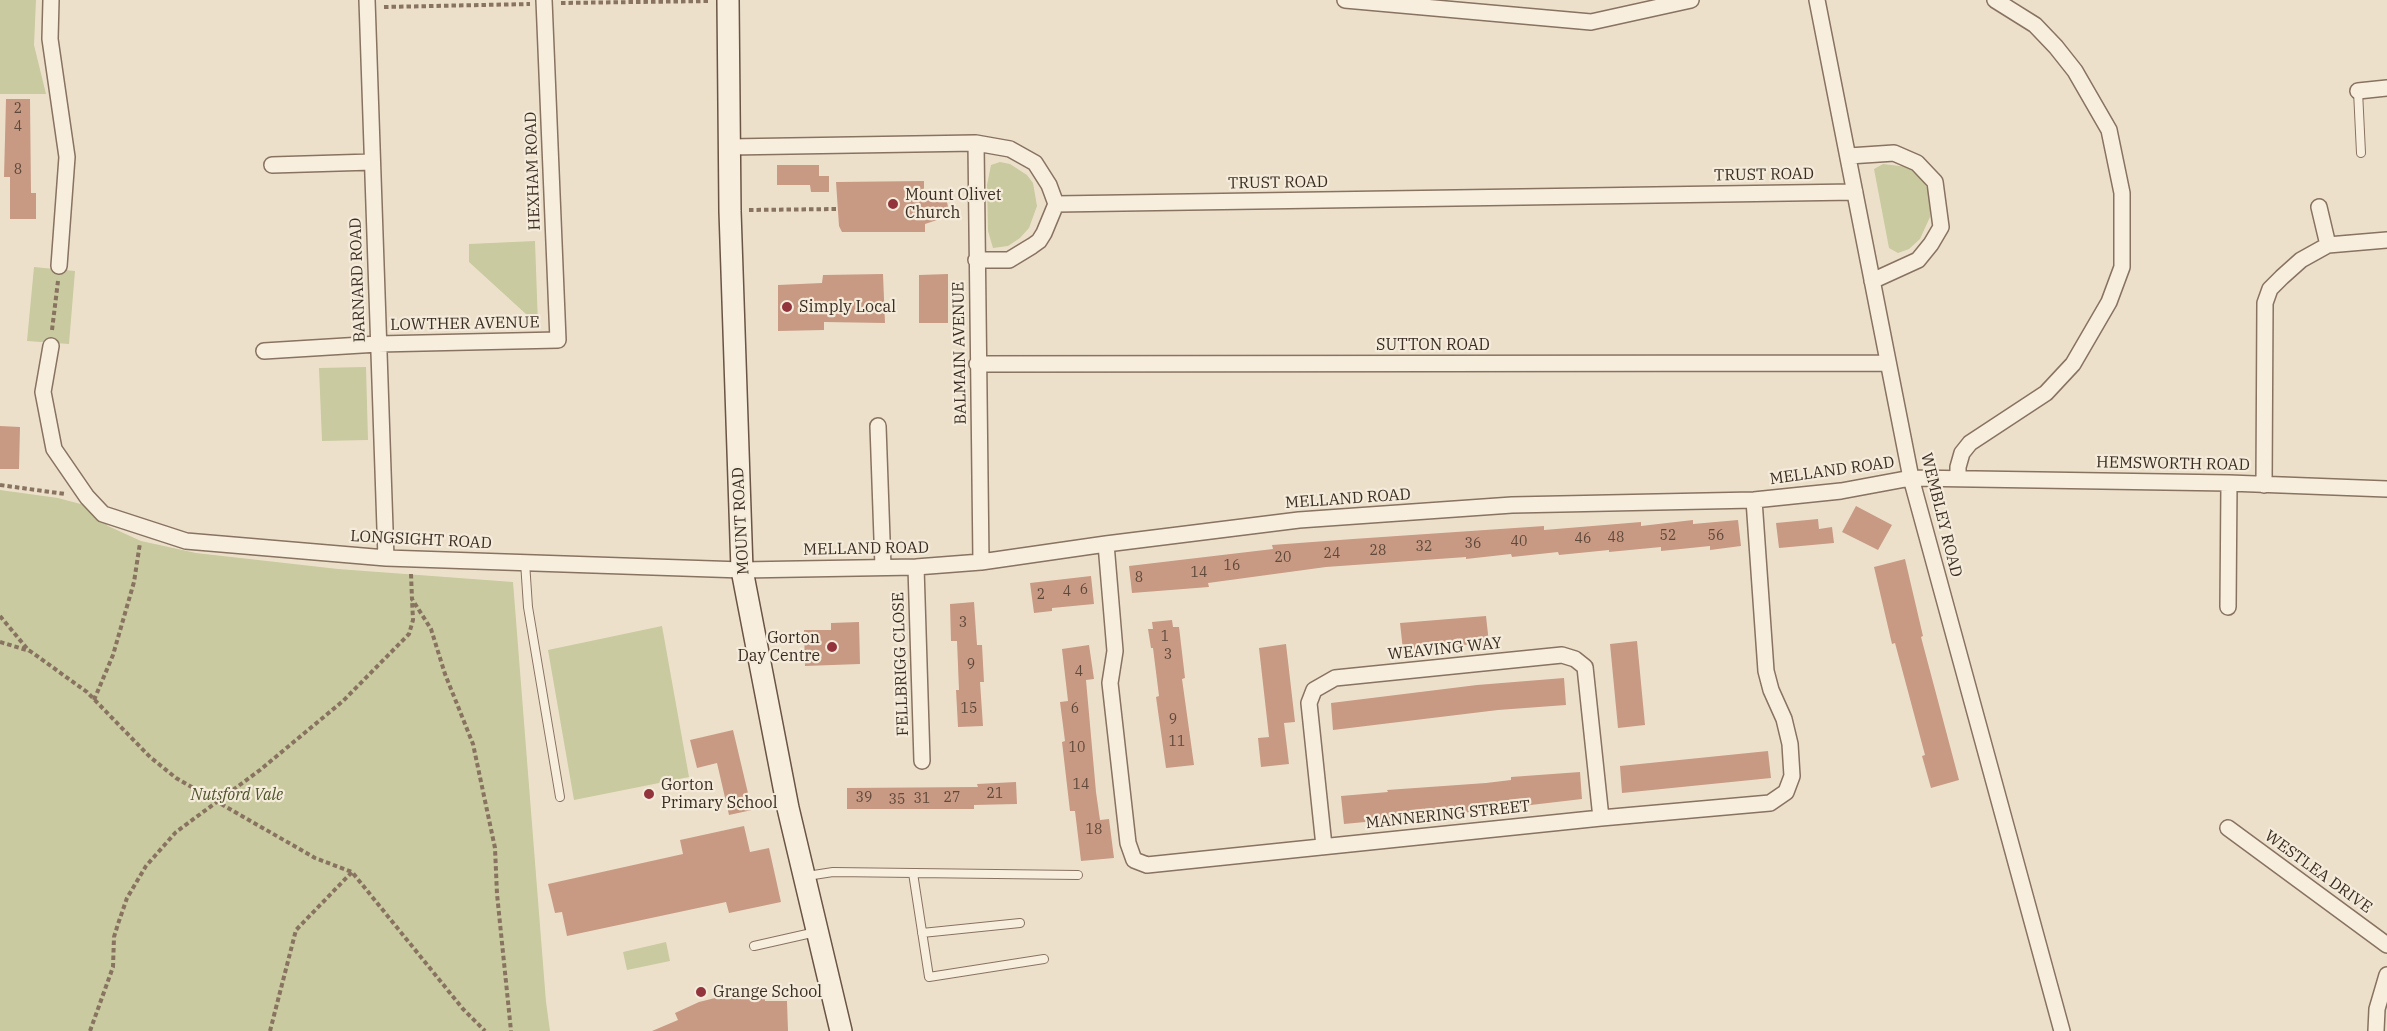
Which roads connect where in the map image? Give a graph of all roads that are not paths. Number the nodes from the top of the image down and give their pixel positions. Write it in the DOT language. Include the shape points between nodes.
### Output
graph roads {
  1 [pos="51,0"];
  2 [pos="367,0"];
  3 [pos="544,0"];
  4 [pos="729,0"];
  5 [pos="1345,0"];
  6 [pos="1692,0"];
  7 [pos="1817,0"];
  8 [pos="1995,0"];
  9 [pos="1470,5"];
  10 [pos="2387,88"];
  11 [pos="2358,91"];
  12 [pos="976,143"];
  13 [pos="729,147"];
  14 [pos="2361,153"];
  15 [pos="1849,156"];
  16 [pos="372,162"];
  17 [pos="272,165"];
  18 [pos="1855,192"];
  19 [pos="1056,204"];
  20 [pos="2319,207"];
  21 [pos="2387,240"];
  22 [pos="2328,245"];
  23 [pos="976,260"];
  24 [pos="59,266"];
  25 [pos="1872,281"];
  26 [pos="558,340"];
  27 [pos="378,345"];
  28 [pos="51,346"];
  29 [pos="264,351"];
  30 [pos="1888,363"];
  31 [pos="978,364"];
  32 [pos="878,426"];
  33 [pos="1958,477"];
  34 [pos="1911,478"];
  35 [pos="2229,483"];
  36 [pos="2264,485"];
  37 [pos="2387,489"];
  38 [pos="1754,500"];
  39 [pos="1106,544"];
  40 [pos="386,558"];
  41 [pos="525,562"];
  42 [pos="981,562"];
  43 [pos="883,567"];
  44 [pos="916,567"];
  45 [pos="742,570"];
  46 [pos="2228,607"];
  47 [pos="922,761"];
  48 [pos="560,797"];
  49 [pos="1601,818"];
  50 [pos="2228,828"];
  51 [pos="1324,846"];
  52 [pos="913,873"];
  53 [pos="1078,875"];
  54 [pos="804,876"];
  55 [pos="1020,923"];
  56 [pos="817,932"];
  57 [pos="922,933"];
  58 [pos="2387,945"];
  59 [pos="754,946"];
  60 [pos="1044,959"];
  61 [pos="2387,975"];
  62 [pos="841,1031"];
  63 [pos="2062,1031"];
  64 [pos="2376,1031"];
  1 -- 24 [label="street" via="50,39 67,157"];
  2 -- 16 [label="street, BARNARD ROAD"];
  3 -- 26 [label="street, HEXHAM ROAD"];
  4 -- 13 [label="main road, MOUNT ROAD"];
  5 -- 9 [label="street"];
  6 -- 9 [label="street" via="1591,22"];
  7 -- 15 [label="street, WEMBLEY ROAD"];
  8 -- 33 [label="street" via="2034,25 2056,47 2075,71 2109,130 2122,193 2122,267 2109,302 2073,364 2046,393 1970,443 1962,453"];
  10 -- 11 [label="street"];
  11 -- 14 [label="lane"];
  12 -- 13 [label="street"];
  12 -- 19 [label="street" via="1010,149 1035,163"];
  12 -- 23 [label="street, BALMAIN AVENUE"];
  13 -- 45 [label="main road, MOUNT ROAD"];
  15 -- 18 [label="street, WEMBLEY ROAD"];
  15 -- 25 [label="street" via="1894,153 1917,163 1935,182 1941,227 1918,260"];
  16 -- 17 [label="street"];
  16 -- 27 [label="street, BARNARD ROAD"];
  18 -- 19 [label="street, TRUST ROAD"];
  18 -- 25 [label="street, WEMBLEY ROAD"];
  19 -- 23 [label="street" via="1044,233 1032,246 1009,260"];
  20 -- 22 [label="street"];
  21 -- 22 [label="street"];
  22 -- 36 [label="street" via="2282,276 2270,289 2265,303"];
  23 -- 31 [label="street, BALMAIN AVENUE"];
  25 -- 30 [label="street, WEMBLEY ROAD"];
  26 -- 27 [label="street, LOWTHER AVENUE"];
  27 -- 29 [label="street, LOWTHER AVENUE"];
  27 -- 40 [label="street, BARNARD ROAD"];
  28 -- 40 [label="street, LONGSIGHT ROAD" via="43,392 54,449 103,514 186,541"];
  30 -- 31 [label="street, SUTTON ROAD"];
  30 -- 34 [label="street, WEMBLEY ROAD"];
  31 -- 42 [label="street, BALMAIN AVENUE"];
  32 -- 43 [label="street"];
  33 -- 34 [label="street, MELLAND ROAD"];
  33 -- 35 [label="street, HEMSWORTH ROAD"];
  34 -- 38 [label="street, MELLAND ROAD" via="1841,491"];
  34 -- 63 [label="street, WEMBLEY ROAD"];
  35 -- 36 [label="street, HEMSWORTH ROAD"];
  35 -- 46 [label="street"];
  36 -- 37 [label="street, HEMSWORTH ROAD"];
  38 -- 39 [label="street, MELLAND ROAD" via="1512,505 1346,516"];
  38 -- 49 [label="street, MANNERING STREET" via="1766,671 1790,744 1792,776 1785,792 1770,803"];
  39 -- 42 [label="street, MELLAND ROAD"];
  39 -- 51 [label="street, MANNERING STREET" via="1115,651 1110,683 1113,722 1128,843 1134,860 1147,865"];
  40 -- 41 [label="street, LONGSIGHT ROAD"];
  41 -- 45 [label="street, LONGSIGHT ROAD"];
  41 -- 48 [label="lane" via="528,607"];
  42 -- 44 [label="street, MELLAND ROAD"];
  43 -- 44 [label="street, MELLAND ROAD"];
  43 -- 45 [label="street, MELLAND ROAD"];
  44 -- 47 [label="street, FELLBRIGG CLOSE"];
  45 -- 54 [label="main road, MOUNT ROAD"];
  49 -- 51 [label="street, MANNERING STREET"];
  49 -- 51 [label="street, WEAVING WAY" via="1585,667 1562,655 1335,678 1314,690 1309,703"];
  50 -- 58 [label="street, WESTLEA DRIVE"];
  52 -- 53 [label="lane"];
  52 -- 54 [label="lane" via="833,872"];
  52 -- 57 [label="lane"];
  54 -- 56 [label="main road, MOUNT ROAD"];
  55 -- 57 [label="lane"];
  56 -- 59 [label="lane"];
  56 -- 62 [label="main road, MOUNT ROAD"];
  57 -- 60 [label="lane" via="929,977"];
  61 -- 64 [label="street" via="2377,1009"];
}
